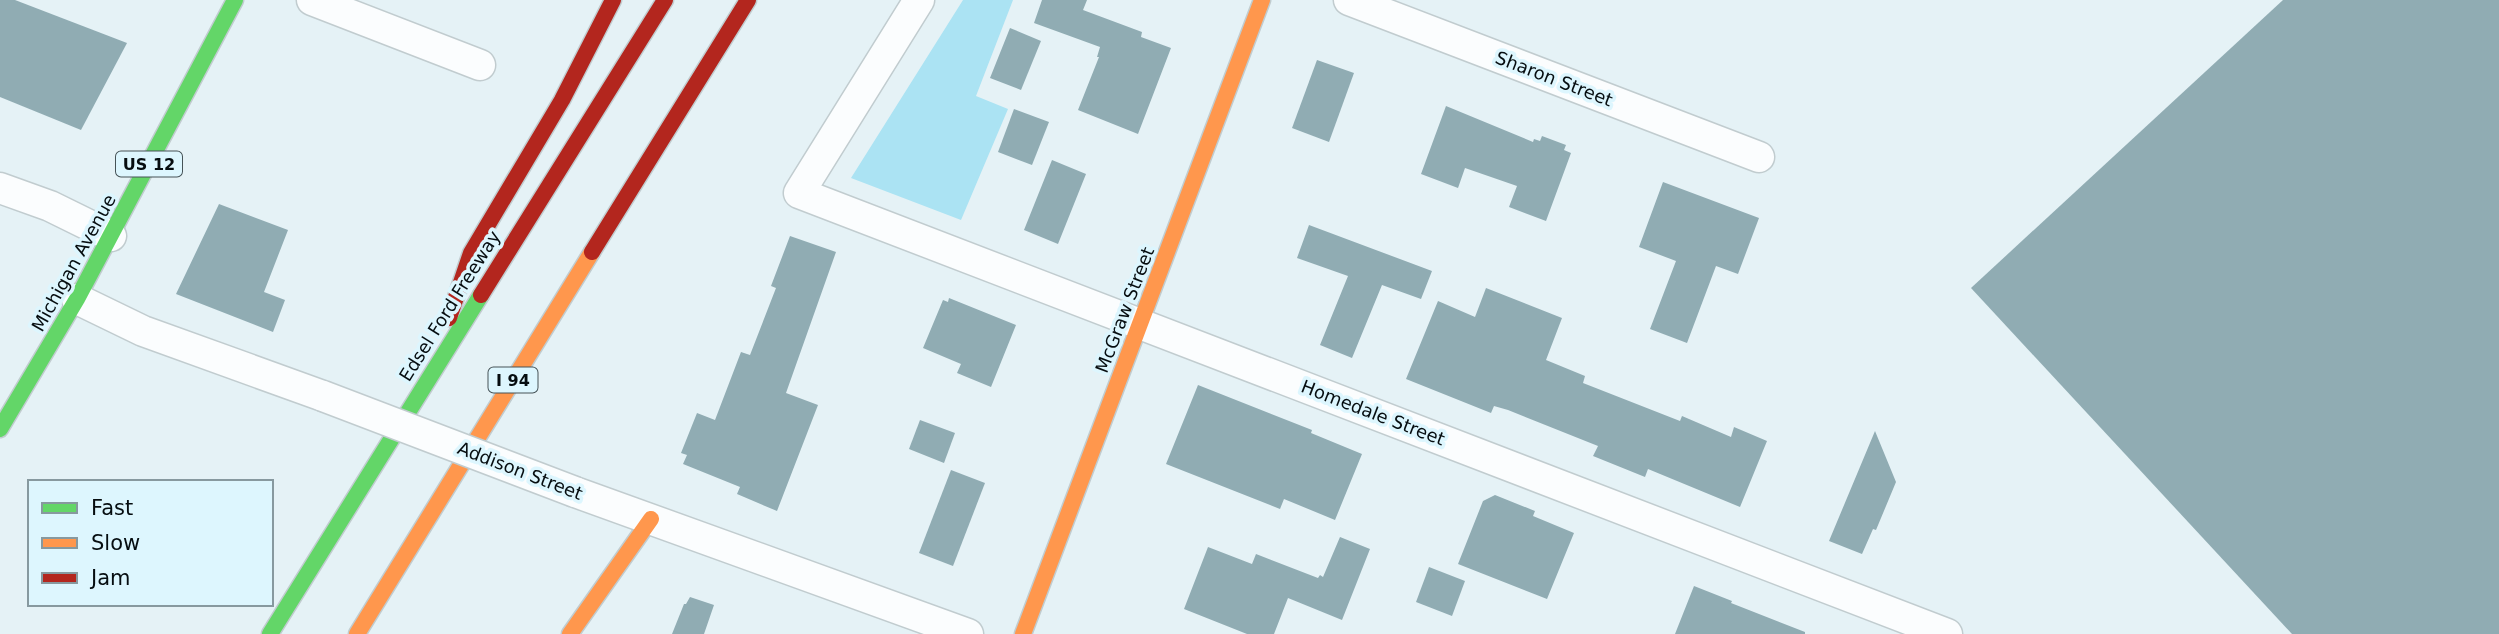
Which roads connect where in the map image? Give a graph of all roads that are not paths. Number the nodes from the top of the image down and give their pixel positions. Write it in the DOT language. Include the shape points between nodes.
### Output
graph roads {
  1 [pos="235,0"];
  2 [pos="312,0"];
  3 [pos="613,0"];
  4 [pos="666,0"];
  5 [pos="748,0"];
  6 [pos="919,0"];
  7 [pos="1262,0"];
  8 [pos="1349,0"];
  9 [pos="480,65"];
  10 [pos="1759,157"];
  11 [pos="0,188"];
  12 [pos="111,236"];
  13 [pos="77,299"];
  14 [pos="1140,323"];
  15 [pos="431,373"];
  16 [pos="0,429"];
  17 [pos="651,519"];
  18 [pos="270,634"];
  19 [pos="357,634"];
  20 [pos="570,634"];
  21 [pos="968,634"];
  22 [pos="1023,634"];
  23 [pos="1947,634"];
  1 -- 12 [label="main road, Michigan Avenue / US 12"];
  2 -- 9 [label="street"];
  3 -- 15 [label="main road" via="562,100 471,253"];
  4 -- 15 [label="main road, Edsel Ford Freeway"];
  5 -- 19 [label="main road, I 94"];
  6 -- 14 [label="street, Homedale Street" via="799,193"];
  7 -- 14 [label="main road, McGraw Street"];
  8 -- 10 [label="street, Sharon Street"];
  11 -- 12 [label="street"];
  12 -- 13 [label="main road, Michigan Avenue / US 12"];
  13 -- 16 [label="main road, Michigan Avenue / US 12"];
  13 -- 17 [label="street, Addison Street, bridge" via="144,331"];
  14 -- 22 [label="main road, McGraw Street"];
  14 -- 23 [label="street, Homedale Street"];
  15 -- 18 [label="main road, Edsel Ford Freeway"];
  17 -- 20 [label="main road"];
  17 -- 21 [label="street, Addison Street"];
}
